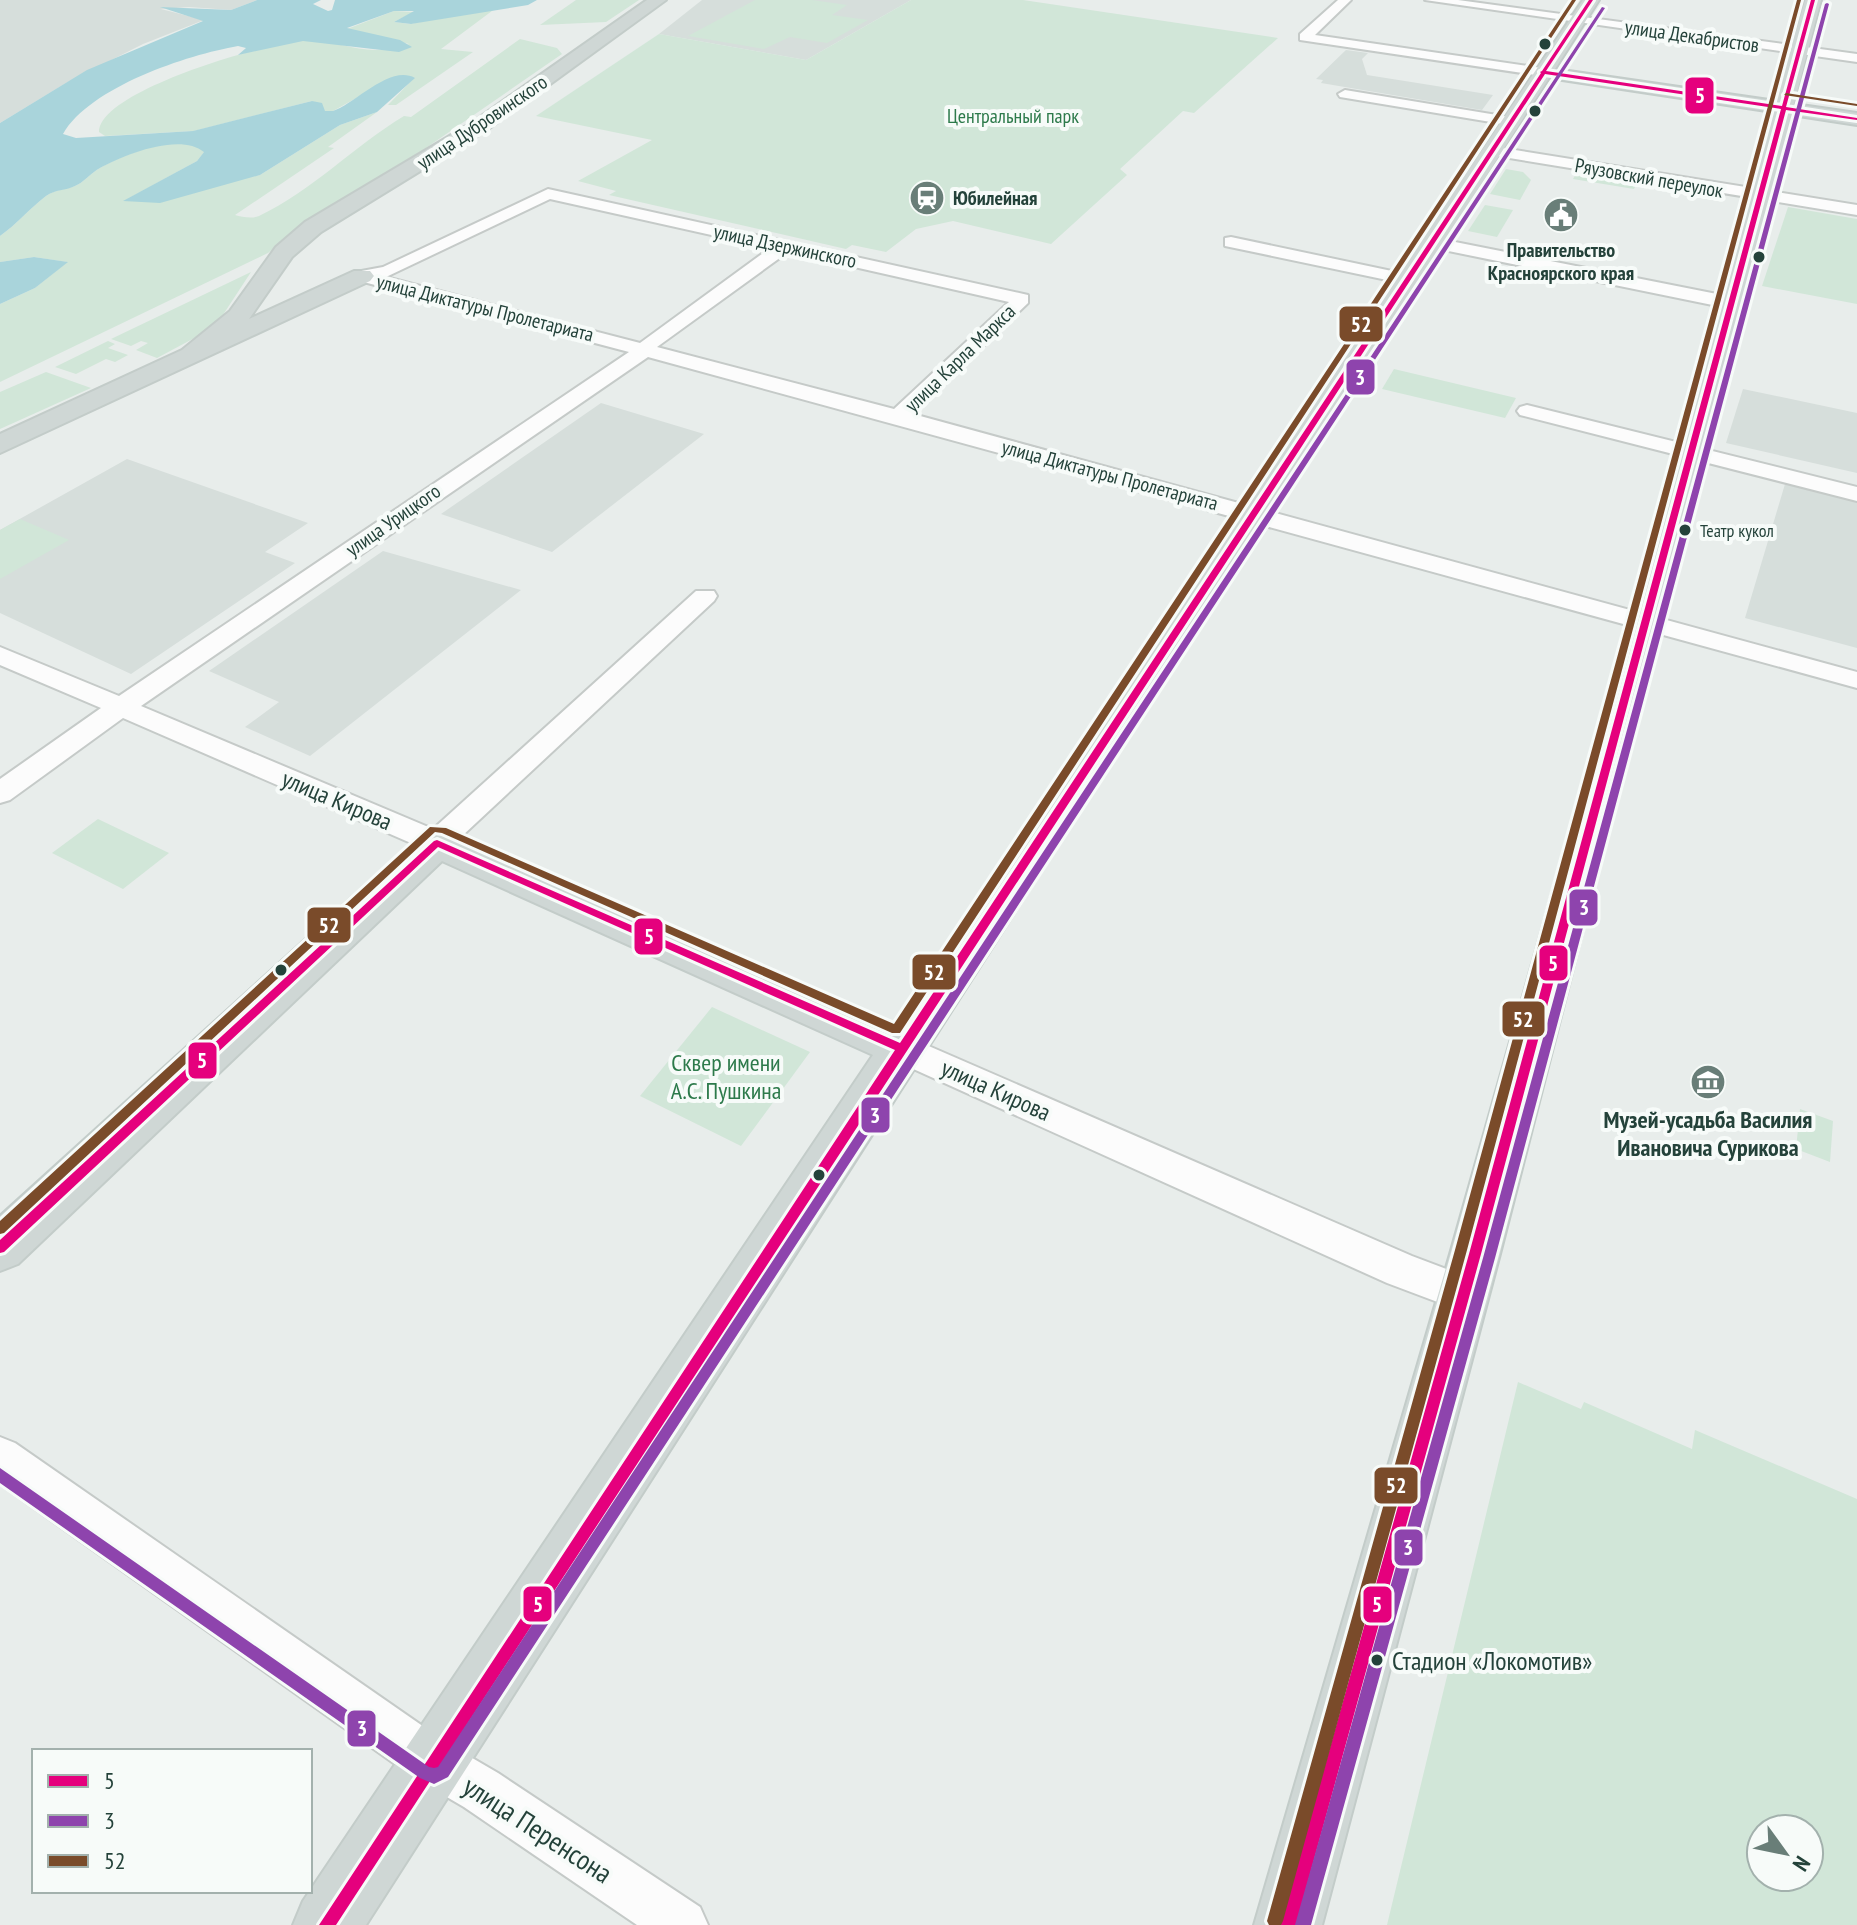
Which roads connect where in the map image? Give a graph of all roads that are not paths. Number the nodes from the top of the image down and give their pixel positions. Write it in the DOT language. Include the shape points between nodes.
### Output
graph roads {
  1 [pos="658,0"];
  2 [pos="1345,0"];
  3 [pos="1431,0"];
  4 [pos="1591,0"];
  5 [pos="1813,0"];
  6 [pos="1577,20"];
  7 [pos="1801,51"];
  8 [pos="1857,58"];
  9 [pos="1542,72"];
  10 [pos="1345,94"];
  11 [pos="1784,108"];
  12 [pos="1857,119"];
  13 [pos="1509,121"];
  14 [pos="1490,151"];
  15 [pos="548,194"];
  16 [pos="1761,196"];
  17 [pos="1857,210"];
  18 [pos="1231,242"];
  19 [pos="1430,242"];
  20 [pos="785,246"];
  21 [pos="335,266"];
  22 [pos="362,276"];
  23 [pos="1406,279"];
  24 [pos="1022,299"];
  25 [pos="1732,303"];
  26 [pos="646,349"];
  27 [pos="193,353"];
  28 [pos="1527,411"];
  29 [pos="898,417"];
  30 [pos="0,445"];
  31 [pos="1692,451"];
  32 [pos="1857,494"];
  33 [pos="1252,514"];
  34 [pos="705,596"];
  35 [pos="1646,621"];
  36 [pos="0,655"];
  37 [pos="1857,680"];
  38 [pos="121,707"];
  39 [pos="0,793"];
  40 [pos="437,843"];
  41 [pos="901,1048"];
  42 [pos="0,1248"];
  43 [pos="1464,1294"];
  44 [pos="0,1458"];
  45 [pos="433,1762"];
  46 [pos="327,1925"];
  47 [pos="682,1925"];
  48 [pos="1288,1925"];
  1 -- 27 [label="main road, улица Дубровинского" via="469,134 333,214 305,246 284,252 239,316"];
  2 -- 9 [label="street" via="1305,37"];
  3 -- 6 [label="street, улица Декабристов"];
  4 -- 6 [label="main road"];
  5 -- 7 [label="main road"];
  6 -- 7 [label="street, улица Декабристов"];
  6 -- 9 [label="main road"];
  7 -- 8 [label="street, улица Декабристов"];
  7 -- 11 [label="main road"];
  9 -- 11 [label="main road"];
  9 -- 13 [label="main road"];
  10 -- 13 [label="street"];
  11 -- 12 [label="main road"];
  11 -- 16 [label="main road"];
  13 -- 14 [label="main road"];
  14 -- 16 [label="street, Ряузовский переулок"];
  14 -- 19 [label="main road"];
  15 -- 20 [label="street, улица Дзержинского"];
  15 -- 22 [label="street, улица Дубровинского" via="388,271"];
  16 -- 17 [label="street, Ряузовский переулок"];
  16 -- 25 [label="main road"];
  18 -- 23 [label="street"];
  19 -- 23 [label="main road"];
  19 -- 25 [label="street"];
  20 -- 24 [label="street, улица Дзержинского"];
  20 -- 26 [label="street, улица Урицкого"];
  21 -- 22 [label="main road"];
  22 -- 26 [label="street, улица Диктатуры Пролетариата"];
  22 -- 27 [label="main road, улица Дубровинского"];
  23 -- 33 [label="main road"];
  24 -- 29 [label="street, улица Карла Маркса"];
  25 -- 31 [label="main road"];
  26 -- 29 [label="street, улица Диктатуры Пролетариата"];
  26 -- 38 [label="street, улица Урицкого"];
  27 -- 30 [label="main road, улица Дубровинского"];
  28 -- 31 [label="street"];
  29 -- 33 [label="street, улица Диктатуры Пролетариата"];
  31 -- 32 [label="street" via="1725,464"];
  31 -- 35 [label="main road"];
  33 -- 35 [label="street, улица Диктатуры Пролетариата"];
  33 -- 41 [label="main road"];
  34 -- 40 [label="street"];
  35 -- 37 [label="street, улица Диктатуры Пролетариата"];
  35 -- 43 [label="main road"];
  36 -- 38 [label="street, улица Кирова"];
  38 -- 39 [label="street, улица Урицкого"];
  38 -- 40 [label="street, улица Кирова"];
  40 -- 41 [label="main road, улица Кирова"];
  40 -- 42 [label="main road"];
  41 -- 43 [label="street, улица Кирова"];
  41 -- 45 [label="main road"];
  43 -- 48 [label="main road"];
  44 -- 45 [label="street, улица Перенсона"];
  45 -- 46 [label="main road"];
  45 -- 47 [label="street, улица Перенсона"];
}
